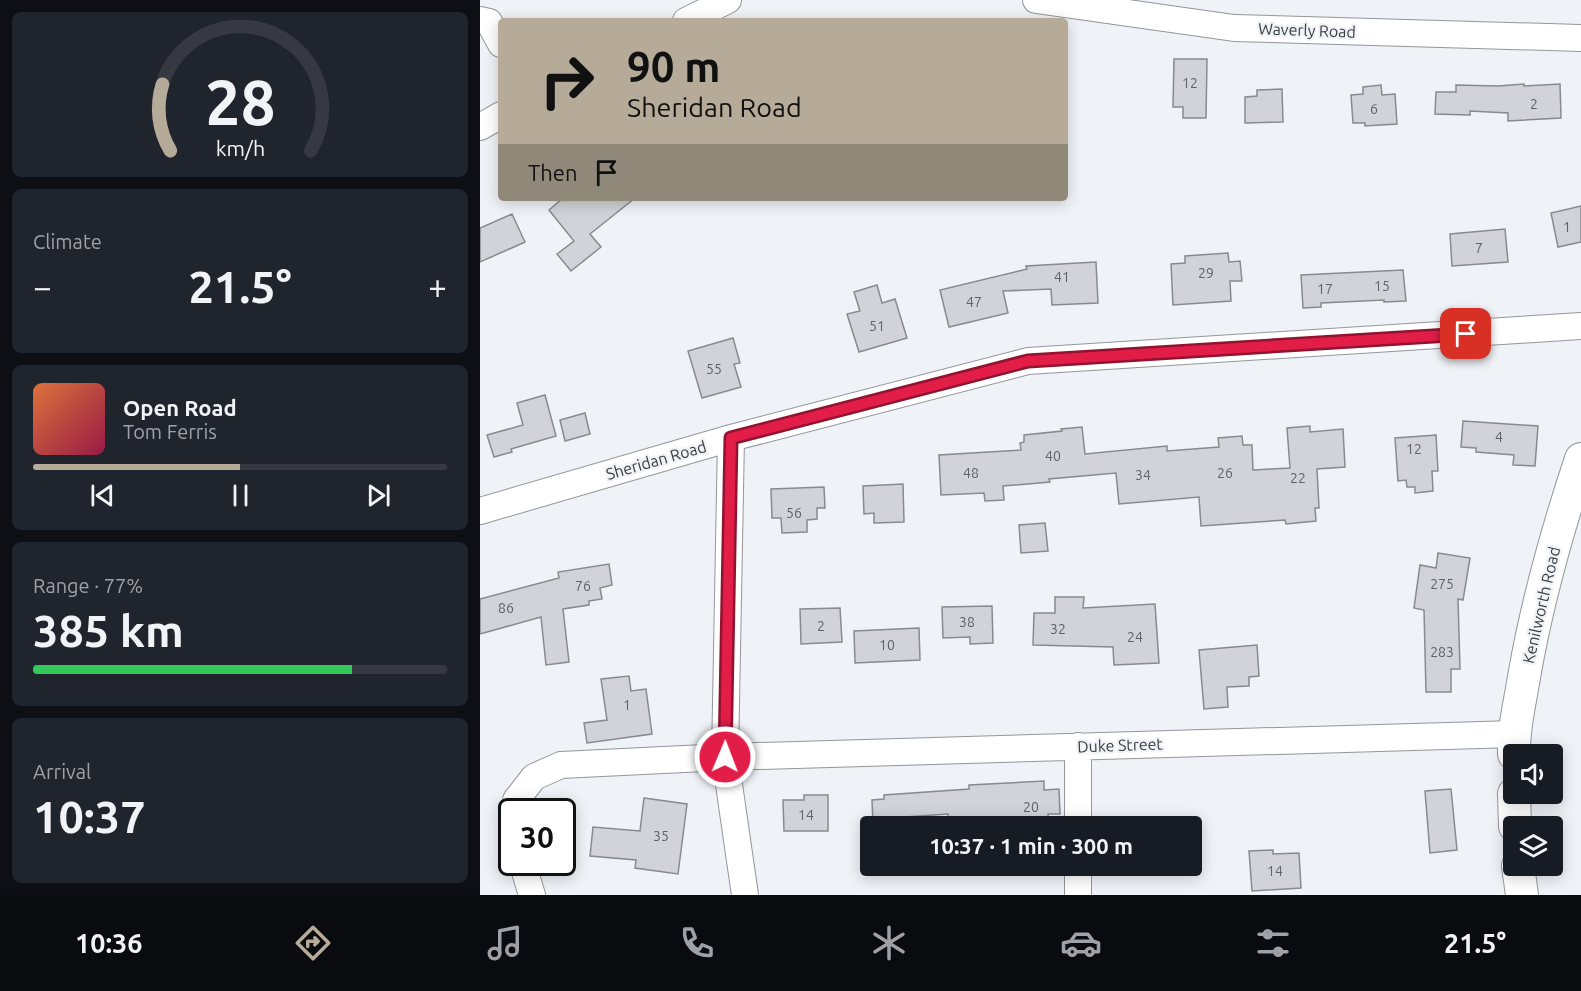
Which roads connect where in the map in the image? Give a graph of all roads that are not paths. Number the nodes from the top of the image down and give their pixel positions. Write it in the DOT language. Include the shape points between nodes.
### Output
graph roads {
  1 [pos="728,0"];
  2 [pos="1036,0"];
  3 [pos="692,18"];
  4 [pos="480,20"];
  5 [pos="498,38"];
  6 [pos="1581,38"];
  7 [pos="498,117"];
  8 [pos="480,127"];
  9 [pos="1581,326"];
  10 [pos="731,438"];
  11 [pos="1581,459"];
  12 [pos="480,511"];
  13 [pos="1503,744"];
  14 [pos="1514,744"];
  15 [pos="1078,746"];
  16 [pos="725,757"];
  17 [pos="518,798"];
  18 [pos="1078,816"];
  19 [pos="526,876"];
  20 [pos="1078,876"];
  21 [pos="1519,876"];
  22 [pos="532,895"];
  23 [pos="745,895"];
  24 [pos="1078,895"];
  25 [pos="1522,895"];
  1 -- 3 [label="street"];
  2 -- 6 [label="street, Waverly Road" via="1234,28"];
  4 -- 5 [label="street" via="489,22"];
  7 -- 8 [label="street"];
  9 -- 10 [label="street, Sheridan Road" via="1028,361"];
  10 -- 12 [label="street, Sheridan Road"];
  10 -- 16 [label="street"];
  11 -- 14 [label="street, Kenilworth Road" via="1533,627"];
  13 -- 15 [label="street, Duke Street"];
  15 -- 16 [label="street, Duke Street"];
  15 -- 18 [label="street"];
  16 -- 17 [label="street, Duke Street" via="561,765 534,777"];
  16 -- 23 [label="street"];
  19 -- 22 [label="street"];
  20 -- 24 [label="street"];
  21 -- 25 [label="street"];
}
